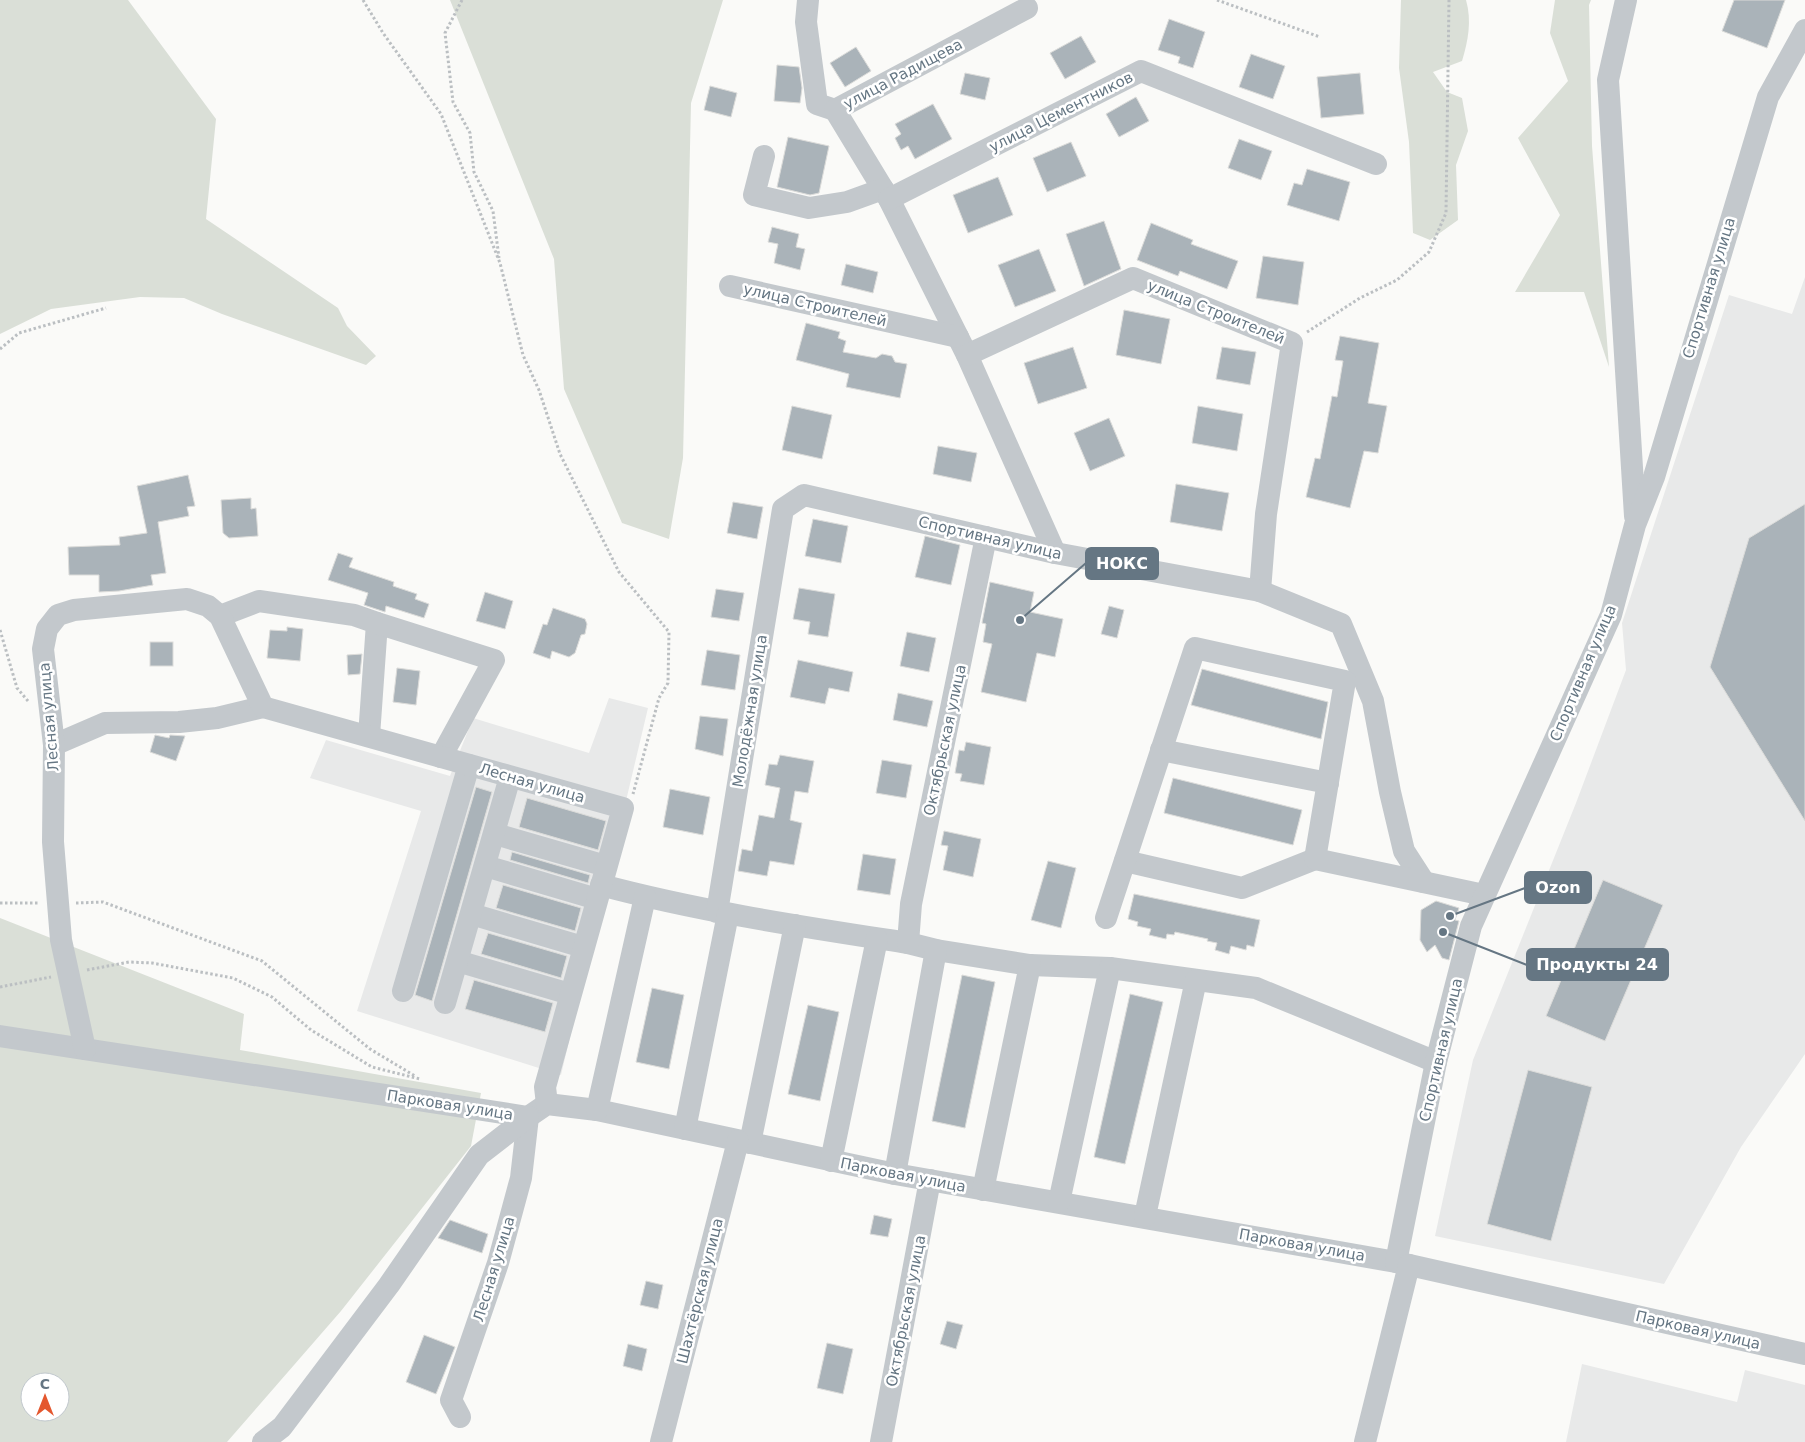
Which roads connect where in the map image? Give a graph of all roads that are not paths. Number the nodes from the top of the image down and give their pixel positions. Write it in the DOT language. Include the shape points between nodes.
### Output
graph roads {
  1 [pos="808,0"];
  2 [pos="1626,0"];
  3 [pos="1027,8"];
  4 [pos="1805,30"];
  5 [pos="836,110"];
  6 [pos="764,156"];
  7 [pos="1376,164"];
  8 [pos="886,194"];
  9 [pos="730,286"];
  10 [pos="962,346"];
  11 [pos="783,510"];
  12 [pos="1635,525"];
  13 [pos="986,537"];
  14 [pos="1055,553"];
  15 [pos="1260,591"];
  16 [pos="220,616"];
  17 [pos="378,623"];
  18 [pos="264,707"];
  19 [pos="53,736"];
  20 [pos="369,736"];
  21 [pos="1161,750"];
  22 [pos="441,757"];
  23 [pos="469,766"];
  24 [pos="510,777"];
  25 [pos="1328,783"];
  26 [pos="502,836"];
  27 [pos="1315,859"];
  28 [pos="1125,861"];
  29 [pos="492,868"];
  30 [pos="1424,882"];
  31 [pos="601,883"];
  32 [pos="1484,895"];
  33 [pos="645,897"];
  34 [pos="723,913"];
  35 [pos="478,916"];
  36 [pos="1106,918"];
  37 [pos="795,925"];
  38 [pos="877,938"];
  39 [pos="908,944"];
  40 [pos="583,947"];
  41 [pos="936,950"];
  42 [pos="464,963"];
  43 [pos="1030,965"];
  44 [pos="1110,968"];
  45 [pos="1196,980"];
  46 [pos="403,991"];
  47 [pos="570,994"];
  48 [pos="445,1003"];
  49 [pos="0,1036"];
  50 [pos="85,1049"];
  51 [pos="1436,1062"];
  52 [pos="547,1104"];
  53 [pos="597,1110"];
  54 [pos="528,1116"];
  55 [pos="685,1129"];
  56 [pos="744,1142"];
  57 [pos="831,1161"];
  58 [pos="895,1174"];
  59 [pos="930,1180"];
  60 [pos="983,1190"];
  61 [pos="1059,1202"];
  62 [pos="1145,1216"];
  63 [pos="1403,1263"];
  64 [pos="1805,1354"];
  65 [pos="460,1417"];
  66 [pos="263,1442"];
  67 [pos="661,1442"];
  68 [pos="881,1442"];
  69 [pos="1365,1442"];
  1 -- 5 [label="street, улица Радищева" via="806,22 817,104"];
  2 -- 12 [label="street" via="1608,80"];
  3 -- 5 [label="street, улица Радищева"];
  4 -- 12 [label="street, Спортивная улица" via="1768,97 1654,476"];
  5 -- 8 [label="street"];
  6 -- 8 [label="street, улица Цементников" via="754,195 809,208"];
  7 -- 8 [label="street, улица Цементников" via="1141,71"];
  8 -- 10 [label="street"];
  9 -- 10 [label="street, улица Строителей"];
  10 -- 14 [label="street"];
  10 -- 15 [label="street, улица Строителей" via="1134,278 1292,343 1266,514"];
  11 -- 13 [label="street, Спортивная улица" via="804,495"];
  11 -- 34 [label="street, Молодёжная улица"];
  12 -- 32 [label="street, Спортивная улица" via="1611,615"];
  13 -- 14 [label="street, Спортивная улица"];
  13 -- 39 [label="street, Октябрьская улица" via="911,904"];
  14 -- 15 [label="street, Спортивная улица"];
  15 -- 30 [label="street, Спортивная улица" via="1341,624 1373,701 1404,851"];
  16 -- 17 [label="street" via="260,601 354,615"];
  16 -- 18 [label="street"];
  16 -- 19 [label="street, Лесная улица" via="208,606 187,598 74,610 58,615 47,629 43,649"];
  17 -- 20 [label="street"];
  17 -- 22 [label="street" via="494,660"];
  18 -- 19 [label="street" via="179,722 105,723"];
  18 -- 20 [label="street, Лесная улица"];
  19 -- 50 [label="street, Лесная улица" via="53,842 58,904 68,974"];
  20 -- 22 [label="street, Лесная улица"];
  21 -- 25 [label="street"];
  21 -- 25 [label="street" via="1195,648 1345,681"];
  21 -- 28 [label="street"];
  22 -- 23 [label="street, Лесная улица"];
  23 -- 24 [label="street, Лесная улица"];
  23 -- 46 [label="street"];
  24 -- 31 [label="street, Лесная улица" via="623,808"];
  24 -- 48 [label="street"];
  25 -- 27 [label="street"];
  26 -- 31 [label="street"];
  27 -- 28 [label="street" via="1242,888"];
  27 -- 30 [label="street"];
  28 -- 36 [label="street"];
  29 -- 31 [label="street"];
  30 -- 32 [label="street"];
  31 -- 33 [label="street"];
  31 -- 40 [label="street"];
  32 -- 51 [label="street, Спортивная улица" via="1471,926"];
  33 -- 34 [label="street"];
  33 -- 53 [label="street"];
  34 -- 37 [label="street"];
  34 -- 55 [label="street, Молодёжная улица"];
  35 -- 40 [label="street"];
  37 -- 38 [label="street"];
  37 -- 56 [label="street, Шахтёрская улица"];
  38 -- 39 [label="street"];
  38 -- 57 [label="street"];
  39 -- 41 [label="street"];
  40 -- 47 [label="street"];
  41 -- 43 [label="street"];
  41 -- 58 [label="street"];
  42 -- 47 [label="street"];
  43 -- 44 [label="street"];
  43 -- 60 [label="street"];
  44 -- 45 [label="street"];
  44 -- 61 [label="street"];
  45 -- 51 [label="street" via="1256,988"];
  45 -- 62 [label="street"];
  47 -- 52 [label="street" via="545,1087"];
  49 -- 50 [label="street, Парковая улица"];
  50 -- 54 [label="street, Парковая улица"];
  51 -- 63 [label="street, Спортивная улица"];
  52 -- 53 [label="street, Парковая улица"];
  52 -- 54 [label="street, Парковая улица"];
  53 -- 55 [label="street, Парковая улица"];
  54 -- 65 [label="street, Лесная улица" via="521,1178 498,1263 450,1400"];
  54 -- 66 [label="street" via="479,1155 372,1308 282,1427"];
  55 -- 56 [label="street, Парковая улица"];
  56 -- 57 [label="street, Парковая улица"];
  56 -- 67 [label="street, Шахтёрская улица"];
  57 -- 58 [label="street, Парковая улица"];
  58 -- 59 [label="street, Парковая улица"];
  59 -- 60 [label="street, Парковая улица"];
  59 -- 68 [label="street, Октябрьская улица"];
  60 -- 61 [label="street, Парковая улица"];
  61 -- 62 [label="street, Парковая улица"];
  62 -- 63 [label="street, Парковая улица"];
  63 -- 64 [label="street, Парковая улица"];
  63 -- 69 [label="street, Спортивная улица"];
}
